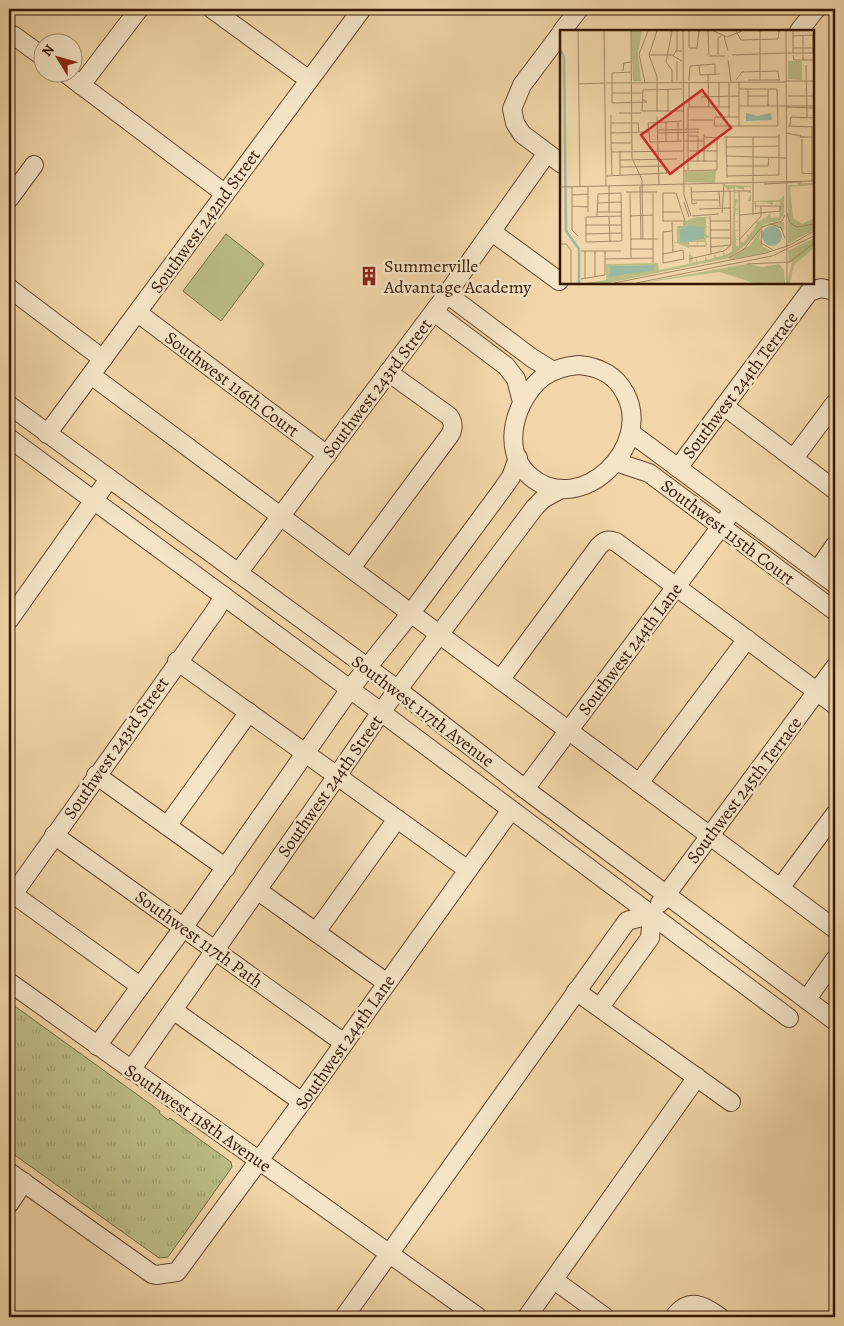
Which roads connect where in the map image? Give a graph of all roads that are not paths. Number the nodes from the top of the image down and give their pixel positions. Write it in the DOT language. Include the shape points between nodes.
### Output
graph roads {
  1 [pos="139,9"];
  2 [pos="212,9"];
  3 [pos="362,9"];
  4 [pos="579,9"];
  5 [pos="816,9"];
  6 [pos="563,30"];
  7 [pos="800,30"];
  8 [pos="13,35"];
  9 [pos="560,35"];
  10 [pos="32,49"];
  11 [pos="309,80"];
  12 [pos="77,82"];
  13 [pos="81,85"];
  14 [pos="554,158"];
  15 [pos="34,164"];
  16 [pos="224,194"];
  17 [pos="9,199"];
  18 [pos="492,232"];
  19 [pos="559,281"];
  20 [pos="9,288"];
  21 [pos="830,289"];
  22 [pos="447,294"];
  23 [pos="434,312"];
  24 [pos="138,313"];
  25 [pos="103,359"];
  26 [pos="553,371"];
  27 [pos="388,372"];
  28 [pos="91,375"];
  29 [pos="522,402"];
  30 [pos="835,403"];
  31 [pos="9,405"];
  32 [pos="724,406"];
  33 [pos="631,433"];
  34 [pos="47,434"];
  35 [pos="9,438"];
  36 [pos="327,455"];
  37 [pos="518,458"];
  38 [pos="794,458"];
  39 [pos="616,462"];
  40 [pos="678,468"];
  41 [pos="109,479"];
  42 [pos="561,489"];
  43 [pos="835,490"];
  44 [pos="93,501"];
  45 [pos="734,510"];
  46 [pos="281,516"];
  47 [pos="721,527"];
  48 [pos="835,545"];
  49 [pos="351,568"];
  50 [pos="817,571"];
  51 [pos="238,572"];
  52 [pos="835,584"];
  53 [pos="676,587"];
  54 [pos="224,596"];
  55 [pos="835,611"];
  56 [pos="410,613"];
  57 [pos="9,620"];
  58 [pos="440,634"];
  59 [pos="747,640"];
  60 [pos="177,661"];
  61 [pos="835,667"];
  62 [pos="367,668"];
  63 [pos="500,680"];
  64 [pos="350,689"];
  65 [pos="397,689"];
  66 [pos="817,692"];
  67 [pos="835,705"];
  68 [pos="249,712"];
  69 [pos="381,712"];
  70 [pos="569,731"];
  71 [pos="303,751"];
  72 [pos="96,776"];
  73 [pos="340,778"];
  74 [pos="639,783"];
  75 [pos="525,789"];
  76 [pos="511,810"];
  77 [pos="835,814"];
  78 [pos="397,819"];
  79 [pos="167,826"];
  80 [pos="54,835"];
  81 [pos="710,836"];
  82 [pos="226,868"];
  83 [pos="468,870"];
  84 [pos="780,888"];
  85 [pos="258,890"];
  86 [pos="667,894"];
  87 [pos="11,897"];
  88 [pos="652,914"];
  89 [pos="184,928"];
  90 [pos="835,929"];
  91 [pos="316,932"];
  92 [pos="215,951"];
  93 [pos="835,959"];
  94 [pos="9,982"];
  95 [pos="387,983"];
  96 [pos="140,986"];
  97 [pos="576,991"];
  98 [pos="806,999"];
  99 [pos="600,1007"];
  100 [pos="173,1010"];
  101 [pos="789,1018"];
  102 [pos="835,1021"];
  103 [pos="344,1043"];
  104 [pos="97,1046"];
  105 [pos="131,1070"];
  106 [pos="697,1078"];
  107 [pos="302,1102"];
  108 [pos="731,1102"];
  109 [pos="259,1161"];
  110 [pos="9,1172"];
  111 [pos="24,1182"];
  112 [pos="9,1204"];
  113 [pos="389,1253"];
  114 [pos="554,1280"];
  115 [pos="344,1317"];
  116 [pos="478,1317"];
  117 [pos="527,1317"];
  118 [pos="605,1317"];
  119 [pos="674,1317"];
  120 [pos="720,1317"];
  1 -- 13 [label="street"];
  2 -- 11 [label="street"];
  3 -- 11 [label="street, Southwest 242nd Street"];
  4 -- 6 [label="street"];
  5 -- 7 [label="street"];
  8 -- 10 [label="street"];
  9 -- 14 [label="street" via="522,85 512,109 512,116 522,134"];
  11 -- 16 [label="street, Southwest 242nd Street"];
  12 -- 13 [label="street"];
  13 -- 16 [label="street"];
  14 -- 18 [label="street, Southwest 243rd Street"];
  15 -- 17 [label="street"];
  16 -- 24 [label="street, Southwest 242nd Street"];
  18 -- 19 [label="street"];
  18 -- 22 [label="street, Southwest 243rd Street"];
  20 -- 25 [label="street"];
  21 -- 32 [label="street, Southwest 244th Terrace" via="814,289 807,294"];
  22 -- 23 [label="street, Southwest 243rd Street"];
  22 -- 26 [label="street"];
  23 -- 27 [label="street, Southwest 243rd Street"];
  23 -- 29 [label="street" via="506,366 516,379"];
  24 -- 25 [label="street, Southwest 242nd Street"];
  24 -- 36 [label="street, Southwest 116th Court"];
  25 -- 28 [label="street, Southwest 242nd Street"];
  26 -- 29 [label="street" via="536,384"];
  26 -- 33 [label="street" via="579,365 609,374 628,399"];
  27 -- 36 [label="street, Southwest 243rd Street"];
  27 -- 49 [label="street" via="449,416 453,427"];
  28 -- 34 [label="street, Southwest 242nd Street"];
  28 -- 46 [label="street"];
  29 -- 37 [label="street" via="514,430"];
  30 -- 38 [label="street"];
  31 -- 34 [label="street, Southwest 117th Avenue"];
  32 -- 38 [label="street"];
  32 -- 40 [label="street, Southwest 244th Terrace"];
  33 -- 39 [label="street"];
  33 -- 40 [label="street, Southwest 115th Court"];
  34 -- 41 [label="street, Southwest 117th Avenue"];
  35 -- 44 [label="street, Southwest 117th Avenue"];
  36 -- 46 [label="street, Southwest 243rd Street"];
  37 -- 42 [label="street" via="531,477 548,487"];
  37 -- 56 [label="street" via="511,477"];
  38 -- 43 [label="street"];
  39 -- 42 [label="street" via="593,482"];
  39 -- 47 [label="street, Southwest 115th Court" via="649,473"];
  40 -- 45 [label="street, Southwest 115th Court"];
  41 -- 44 [label="street"];
  41 -- 51 [label="street, Southwest 117th Avenue"];
  42 -- 58 [label="street, Southwest 244th Street" via="535,507"];
  44 -- 54 [label="street, Southwest 117th Avenue"];
  44 -- 57 [label="street"];
  45 -- 47 [label="street, Southwest 244th Lane"];
  45 -- 50 [label="street, Southwest 115th Court"];
  46 -- 49 [label="street"];
  46 -- 51 [label="street, Southwest 243rd Street"];
  47 -- 53 [label="street, Southwest 244th Lane"];
  47 -- 55 [label="street, Southwest 115th Court"];
  48 -- 50 [label="street"];
  49 -- 56 [label="street"];
  50 -- 52 [label="street, Southwest 115th Court"];
  51 -- 62 [label="street, Southwest 117th Avenue"];
  53 -- 59 [label="street"];
  53 -- 63 [label="street" via="616,542 604,541"];
  53 -- 70 [label="street, Southwest 244th Lane"];
  54 -- 60 [label="street, Southwest 243rd Street"];
  54 -- 64 [label="street, Southwest 117th Avenue"];
  56 -- 58 [label="street"];
  56 -- 62 [label="street"];
  58 -- 63 [label="street"];
  58 -- 65 [label="street, Southwest 244th Street"];
  59 -- 66 [label="street"];
  59 -- 74 [label="street"];
  60 -- 68 [label="street"];
  60 -- 72 [label="street, Southwest 243rd Street"];
  61 -- 66 [label="street, Southwest 245th Terrace"];
  62 -- 64 [label="street"];
  62 -- 65 [label="street, Southwest 117th Avenue"];
  63 -- 70 [label="street"];
  64 -- 69 [label="street, Southwest 117th Avenue"];
  64 -- 71 [label="street"];
  65 -- 69 [label="street, Southwest 244th Street"];
  65 -- 75 [label="street, Southwest 117th Avenue"];
  66 -- 67 [label="street"];
  66 -- 81 [label="street, Southwest 245th Terrace"];
  68 -- 71 [label="street"];
  68 -- 79 [label="street"];
  69 -- 73 [label="street, Southwest 244th Street"];
  69 -- 76 [label="street, Southwest 117th Avenue"];
  70 -- 74 [label="street"];
  70 -- 75 [label="street, Southwest 244th Lane"];
  71 -- 73 [label="street"];
  71 -- 82 [label="street"];
  72 -- 79 [label="street"];
  72 -- 80 [label="street, Southwest 243rd Street"];
  73 -- 78 [label="street"];
  73 -- 85 [label="street, Southwest 244th Street"];
  74 -- 81 [label="street"];
  75 -- 86 [label="street, Southwest 117th Avenue"];
  76 -- 83 [label="street, Southwest 244th Lane"];
  76 -- 88 [label="street, Southwest 117th Avenue"];
  77 -- 84 [label="street"];
  78 -- 83 [label="street"];
  78 -- 91 [label="street"];
  79 -- 82 [label="street"];
  80 -- 87 [label="street, Southwest 243rd Street"];
  80 -- 89 [label="street, Southwest 117th Path"];
  81 -- 84 [label="street"];
  81 -- 86 [label="street, Southwest 245th Terrace"];
  82 -- 89 [label="street"];
  83 -- 95 [label="street, Southwest 244th Lane"];
  84 -- 90 [label="street"];
  85 -- 91 [label="street"];
  85 -- 92 [label="street, Southwest 244th Street"];
  86 -- 88 [label="street, Southwest 245th Terrace"];
  86 -- 98 [label="street, Southwest 117th Avenue"];
  87 -- 96 [label="street"];
  88 -- 97 [label="street" via="627,921"];
  88 -- 99 [label="street" via="650,938"];
  88 -- 101 [label="street, Southwest 117th Avenue"];
  89 -- 92 [label="street, Southwest 117th Path"];
  89 -- 96 [label="street"];
  91 -- 95 [label="street"];
  92 -- 100 [label="street, Southwest 244th Street"];
  92 -- 103 [label="street, Southwest 117th Path"];
  93 -- 98 [label="street"];
  94 -- 104 [label="street, Southwest 118th Avenue"];
  95 -- 103 [label="street, Southwest 244th Lane"];
  96 -- 104 [label="street"];
  97 -- 99 [label="street"];
  97 -- 113 [label="street"];
  98 -- 102 [label="street, Southwest 117th Avenue"];
  99 -- 106 [label="street"];
  100 -- 105 [label="street, Southwest 244th Street"];
  100 -- 107 [label="street"];
  103 -- 107 [label="street, Southwest 244th Lane"];
  104 -- 105 [label="street, Southwest 118th Avenue"];
  105 -- 109 [label="street, Southwest 118th Avenue"];
  106 -- 108 [label="street"];
  106 -- 114 [label="street"];
  107 -- 109 [label="street, Southwest 244th Lane"];
  109 -- 111 [label="street, Southwest 244th Lane" via="177,1272 156,1275"];
  109 -- 113 [label="street, Southwest 118th Avenue"];
  110 -- 111 [label="street"];
  111 -- 112 [label="street"];
  113 -- 115 [label="street"];
  113 -- 116 [label="street, Southwest 118th Avenue"];
  114 -- 117 [label="street"];
  114 -- 118 [label="street"];
  119 -- 120 [label="street" via="688,1305 704,1307"];
}
